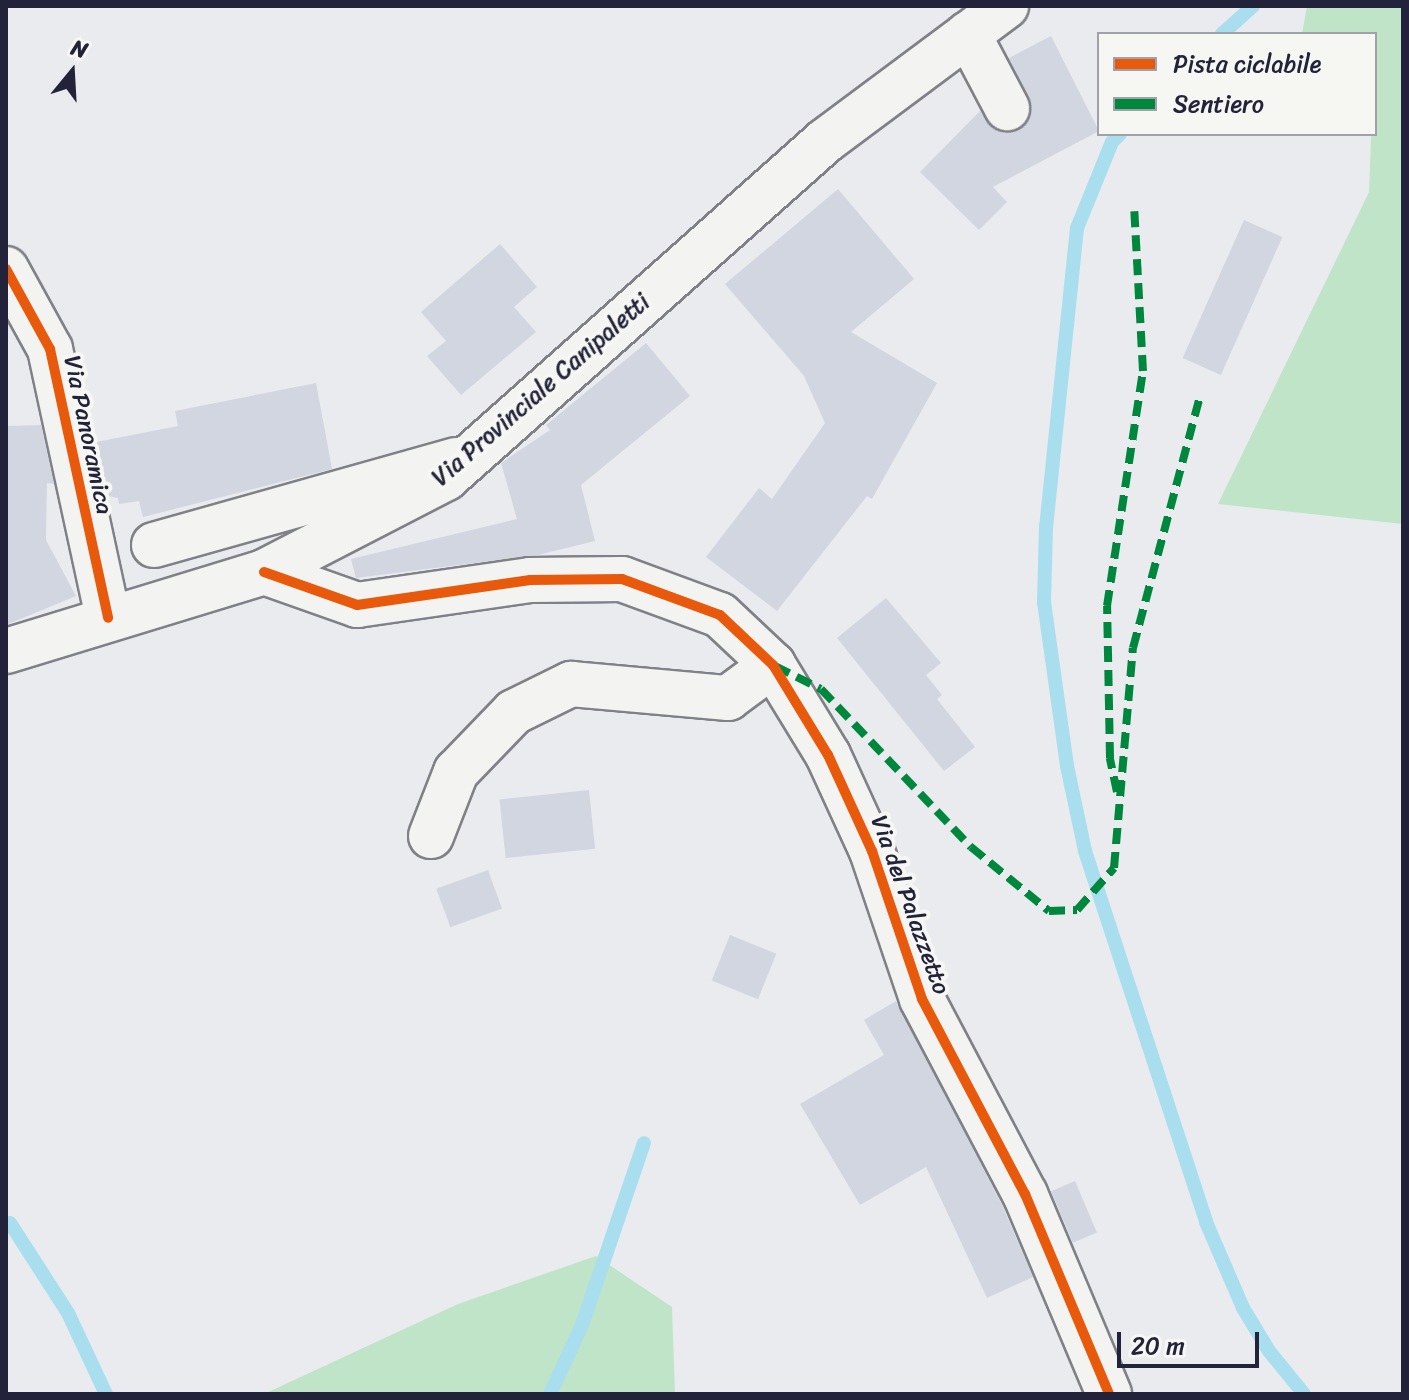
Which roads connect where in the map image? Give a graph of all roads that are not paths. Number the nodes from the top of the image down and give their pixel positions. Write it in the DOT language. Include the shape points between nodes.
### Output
graph roads {
  1 [pos="1006,6"];
  2 [pos="968,34"];
  3 [pos="1007,108"];
  4 [pos="11,289"];
  5 [pos="472,455"];
  6 [pos="154,545"];
  7 [pos="264,572"];
  8 [pos="108,618"];
  9 [pos="6,651"];
  10 [pos="773,665"];
  11 [pos="431,836"];
  12 [pos="1109,1394"];
  1 -- 2 [label="street, Via Provinciale Canipaletti"];
  2 -- 3 [label="street"];
  2 -- 5 [label="street, Via Provinciale Canipaletti" via="825,141"];
  4 -- 8 [label="street, Via Panoramica" via="50,349"];
  5 -- 6 [label="street"];
  5 -- 7 [label="street, Via Provinciale Canipaletti" via="446,478"];
  7 -- 8 [label="street, Via Provinciale Canipaletti"];
  7 -- 10 [label="street, Via del Palazzetto" via="357,605 530,580 622,579 720,615"];
  8 -- 9 [label="street, Via Provinciale Canipaletti"];
  10 -- 11 [label="street" via="728,698 571,684 514,712 456,772"];
  10 -- 12 [label="street, Via del Palazzetto" via="835,769 872,851 922,999 1025,1194"];
}
